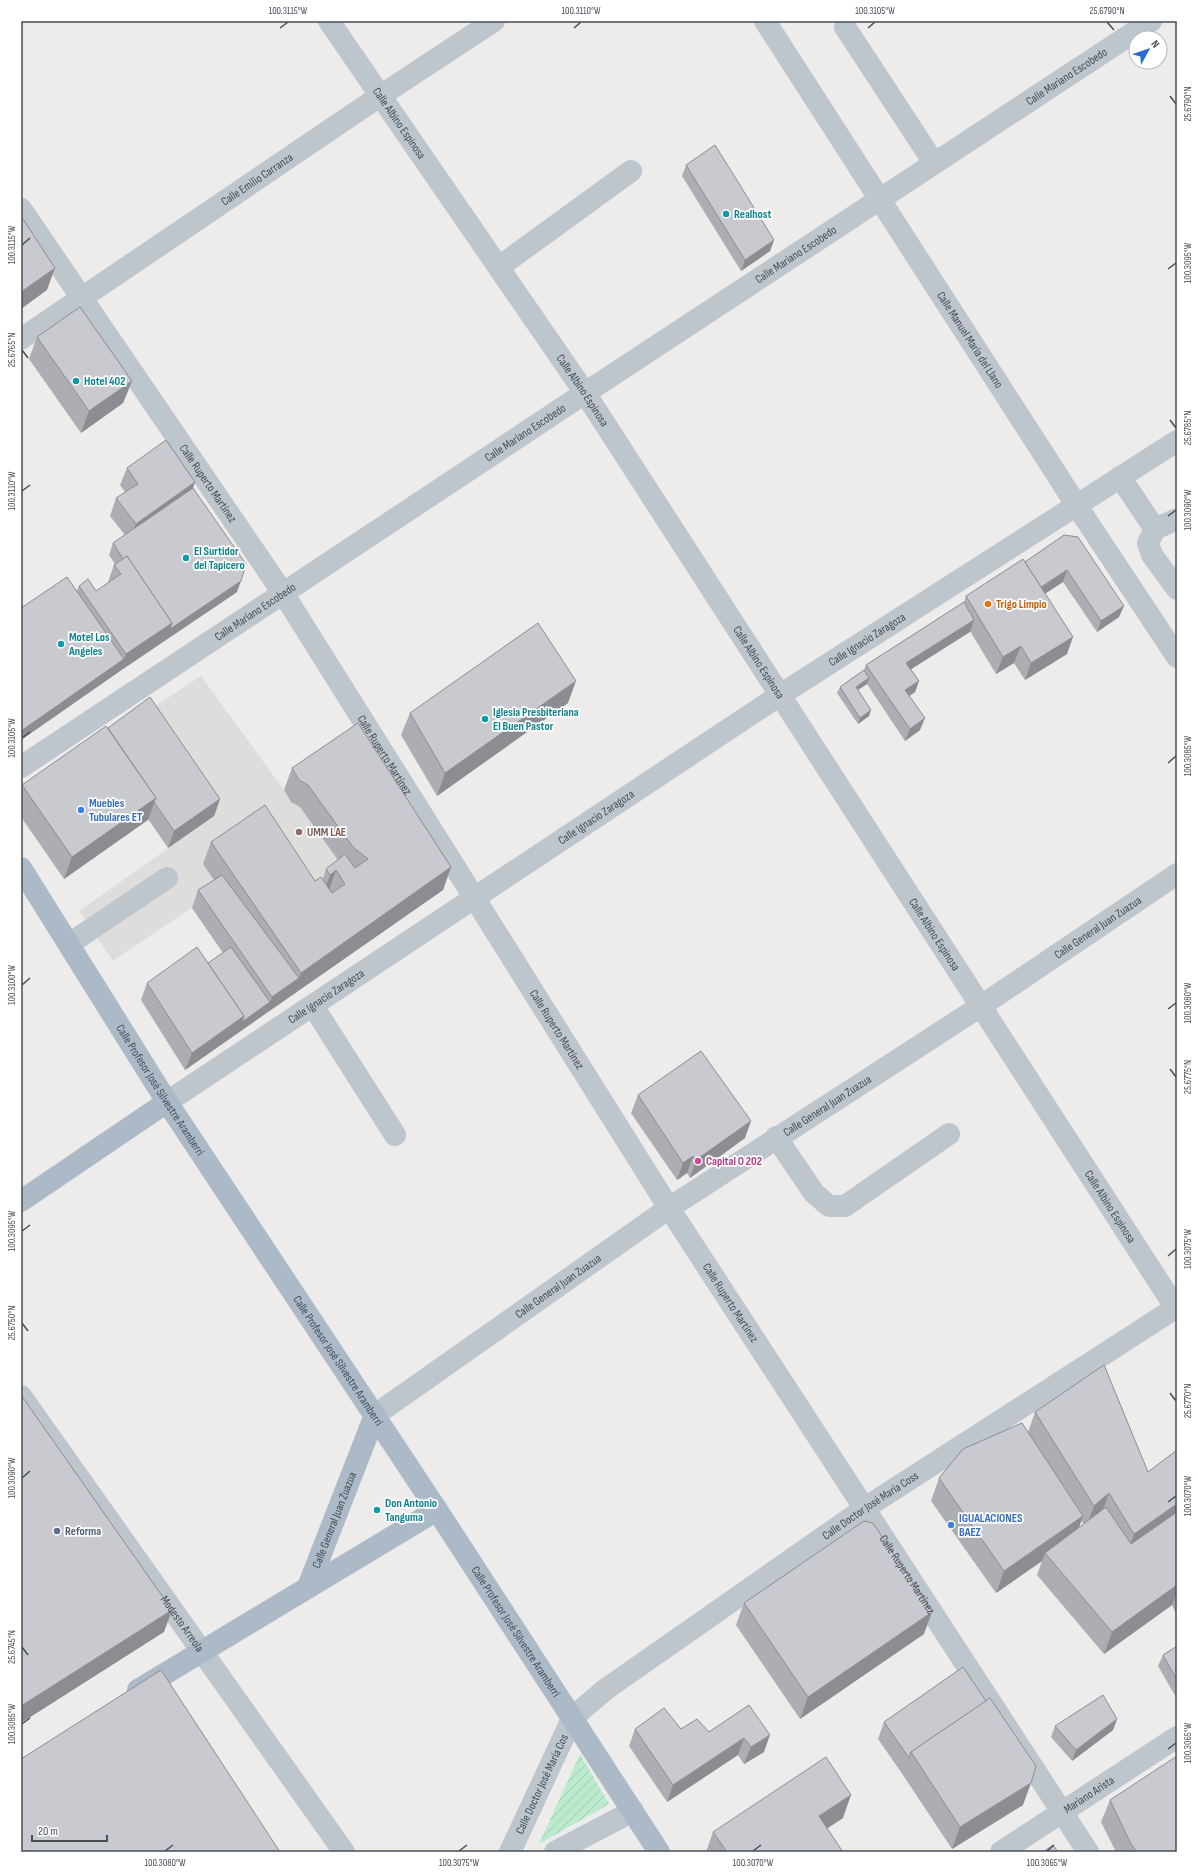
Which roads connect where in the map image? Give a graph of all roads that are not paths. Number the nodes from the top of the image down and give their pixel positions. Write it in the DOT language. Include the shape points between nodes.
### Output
graph roads {
  1 [pos="329,21"];
  2 [pos="494,21"];
  3 [pos="765,21"];
  4 [pos="1151,21"];
  5 [pos="845,27"];
  6 [pos="380,96"];
  7 [pos="934,162"];
  8 [pos="631,171"];
  9 [pos="880,198"];
  10 [pos="21,209"];
  11 [pos="499,267"];
  12 [pos="82,298"];
  13 [pos="21,339"];
  14 [pos="585,393"];
  15 [pos="1177,441"];
  16 [pos="1120,477"];
  17 [pos="1077,506"];
  18 [pos="1177,519"];
  19 [pos="1155,529"];
  20 [pos="1177,589"];
  21 [pos="283,593"];
  22 [pos="1177,657"];
  23 [pos="780,695"];
  24 [pos="21,767"];
  25 [pos="21,868"];
  26 [pos="1177,874"];
  27 [pos="167,878"];
  28 [pos="476,897"];
  29 [pos="69,944"];
  30 [pos="312,1006"];
  31 [pos="981,1006"];
  32 [pos="167,1102"];
  33 [pos="949,1134"];
  34 [pos="395,1136"];
  35 [pos="776,1137"];
  36 [pos="21,1201"];
  37 [pos="669,1208"];
  38 [pos="1176,1308"];
  39 [pos="21,1396"];
  40 [pos="375,1415"];
  41 [pos="865,1508"];
  42 [pos="437,1510"];
  43 [pos="308,1587"];
  44 [pos="202,1651"];
  45 [pos="122,1700"];
  46 [pos="573,1717"];
  47 [pos="1177,1737"];
  48 [pos="633,1811"];
  49 [pos="1062,1812"];
  50 [pos="344,1852"];
  51 [pos="510,1852"];
  52 [pos="555,1852"];
  53 [pos="659,1852"];
  54 [pos="1001,1852"];
  55 [pos="1088,1852"];
  1 -- 6 [label="street, Calle Albino Espinosa"];
  2 -- 6 [label="street, Calle Emilio Carranza"];
  3 -- 9 [label="street, Calle Manuel Maria del Llano"];
  4 -- 7 [label="street, Calle Mariano Escobedo"];
  5 -- 7 [label="street"];
  6 -- 11 [label="street, Calle Albino Espinosa"];
  6 -- 12 [label="street, Calle Emilio Carranza"];
  7 -- 9 [label="street, Calle Mariano Escobedo"];
  8 -- 11 [label="street"];
  9 -- 14 [label="street, Calle Mariano Escobedo"];
  9 -- 17 [label="street, Calle Manuel Maria del Llano"];
  10 -- 12 [label="street, Calle Ruperto Martínez"];
  11 -- 14 [label="street, Calle Albino Espinosa"];
  12 -- 13 [label="street, Calle Emilio Carranza"];
  12 -- 21 [label="street, Calle Ruperto Martínez"];
  14 -- 21 [label="street, Calle Mariano Escobedo"];
  14 -- 23 [label="street, Calle Albino Espinosa"];
  15 -- 16 [label="street, Calle Ignacio Zaragoza"];
  16 -- 17 [label="street, Calle Ignacio Zaragoza"];
  16 -- 19 [label="street"];
  17 -- 22 [label="street, Calle Manuel Maria del Llano"];
  17 -- 23 [label="street, Calle Ignacio Zaragoza"];
  18 -- 19 [label="street"];
  19 -- 20 [label="street" via="1149,538 1149,548"];
  21 -- 24 [label="street, Calle Mariano Escobedo"];
  21 -- 28 [label="street, Calle Ruperto Martínez"];
  23 -- 28 [label="street, Calle Ignacio Zaragoza"];
  23 -- 31 [label="street, Calle Albino Espinosa"];
  25 -- 29 [label="main road, Calle Profesor José Silvestre Aramberri"];
  26 -- 31 [label="street, Calle General Juan Zuazua"];
  27 -- 29 [label="street"];
  28 -- 30 [label="street, Calle Ignacio Zaragoza"];
  28 -- 37 [label="street, Calle Ruperto Martínez"];
  29 -- 32 [label="main road, Calle Profesor José Silvestre Aramberri"];
  30 -- 32 [label="street, Calle Ignacio Zaragoza"];
  30 -- 34 [label="street"];
  31 -- 35 [label="street, Calle General Juan Zuazua"];
  31 -- 38 [label="street, Calle Albino Espinosa"];
  32 -- 36 [label="main road, Calle Ignacio Zaragoza"];
  32 -- 40 [label="main road, Calle Profesor José Silvestre Aramberri"];
  33 -- 35 [label="street" via="845,1206 829,1206 814,1193"];
  35 -- 37 [label="street, Calle General Juan Zuazua"];
  37 -- 40 [label="street, Calle General Juan Zuazua"];
  37 -- 41 [label="street, Calle Ruperto Martínez"];
  38 -- 41 [label="street, Calle Doctor José María Coss"];
  39 -- 44 [label="street, Modesto Arreola"];
  40 -- 42 [label="main road, Calle Profesor José Silvestre Aramberri"];
  40 -- 43 [label="main road, Calle General Juan Zuazua"];
  41 -- 46 [label="street, Calle Doctor José María Coss" via="606,1689"];
  41 -- 49 [label="street, Calle Ruperto Martínez"];
  42 -- 43 [label="main road"];
  42 -- 46 [label="main road, Calle Profesor José Silvestre Aramberri"];
  43 -- 44 [label="main road"];
  44 -- 45 [label="main road"];
  44 -- 50 [label="street, Modesto Arreola"];
  46 -- 48 [label="main road, Calle Profesor José Silvestre Aramberri"];
  46 -- 51 [label="street, Calle Doctor José María Cos"];
  47 -- 49 [label="street, Mariano Arista"];
  48 -- 52 [label="street"];
  48 -- 53 [label="main road, Calle Profesor José Silvestre Aramberri"];
  49 -- 54 [label="street, Mariano Arista"];
  49 -- 55 [label="street, Calle Ruperto Martínez"];
}
